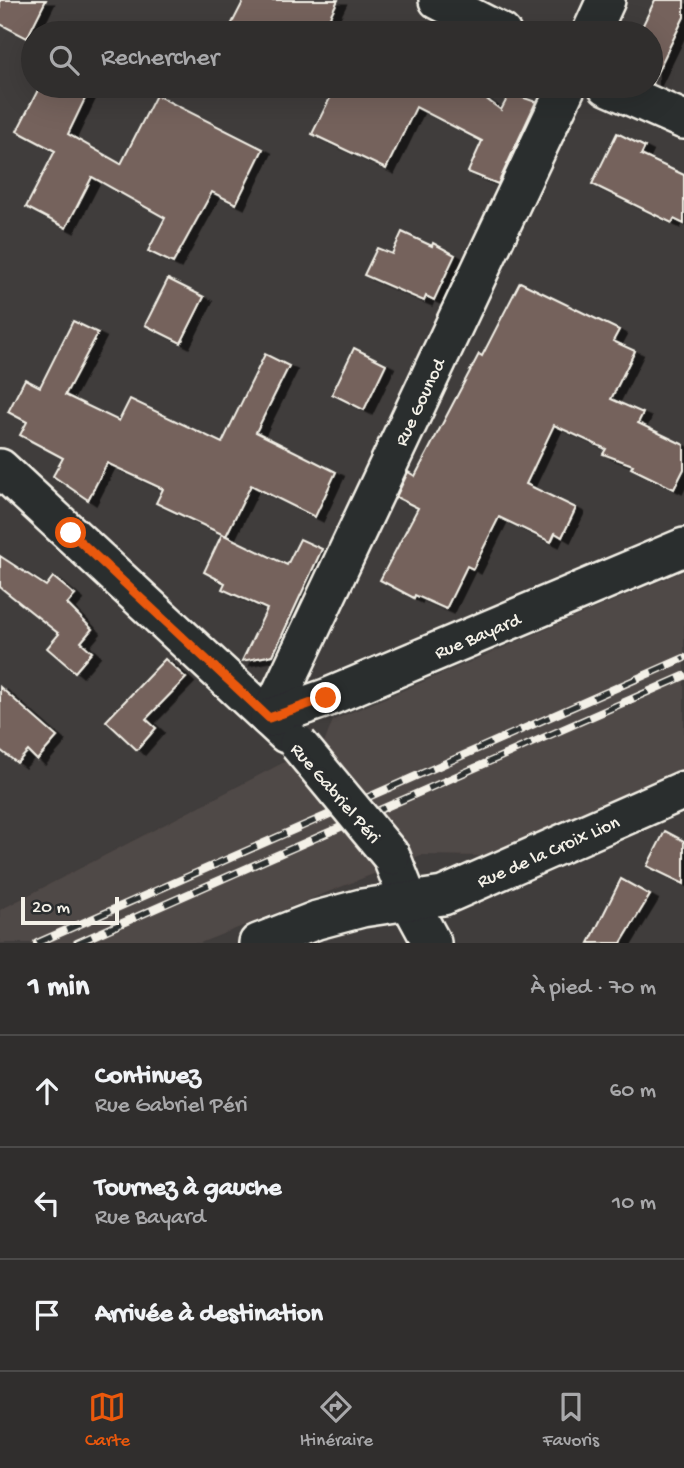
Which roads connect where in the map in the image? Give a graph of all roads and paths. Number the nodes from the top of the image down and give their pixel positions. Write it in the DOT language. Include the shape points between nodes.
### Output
graph roads {
  1 [pos="438,0"];
  2 [pos="606,0"];
  3 [pos="479,21"];
  4 [pos="596,21"];
  5 [pos="561,98"];
  6 [pos="634,98"];
  7 [pos="684,120"];
  8 [pos="0,468"];
  9 [pos="684,547"];
  10 [pos="269,718"];
  11 [pos="684,789"];
  12 [pos="408,900"];
  13 [pos="258,943"];
  14 [pos="432,943"];
  1 -- 3 [label="street"];
  2 -- 4 [label="street"];
  5 -- 10 [label="street, Rue Gounod"];
  6 -- 7 [label="street"];
  8 -- 10 [label="street, Rue Gabriel Péri"];
  9 -- 10 [label="street, Rue Bayard"];
  10 -- 12 [label="street, Rue Gabriel Péri, bridge" via="298,744 391,856"];
  11 -- 12 [label="street, Rue de la Croix Lion" via="443,896"];
  12 -- 13 [label="street, Rue de la Croix Lion" via="317,920"];
  12 -- 14 [label="street, Rue Gabriel Péri"];
}
